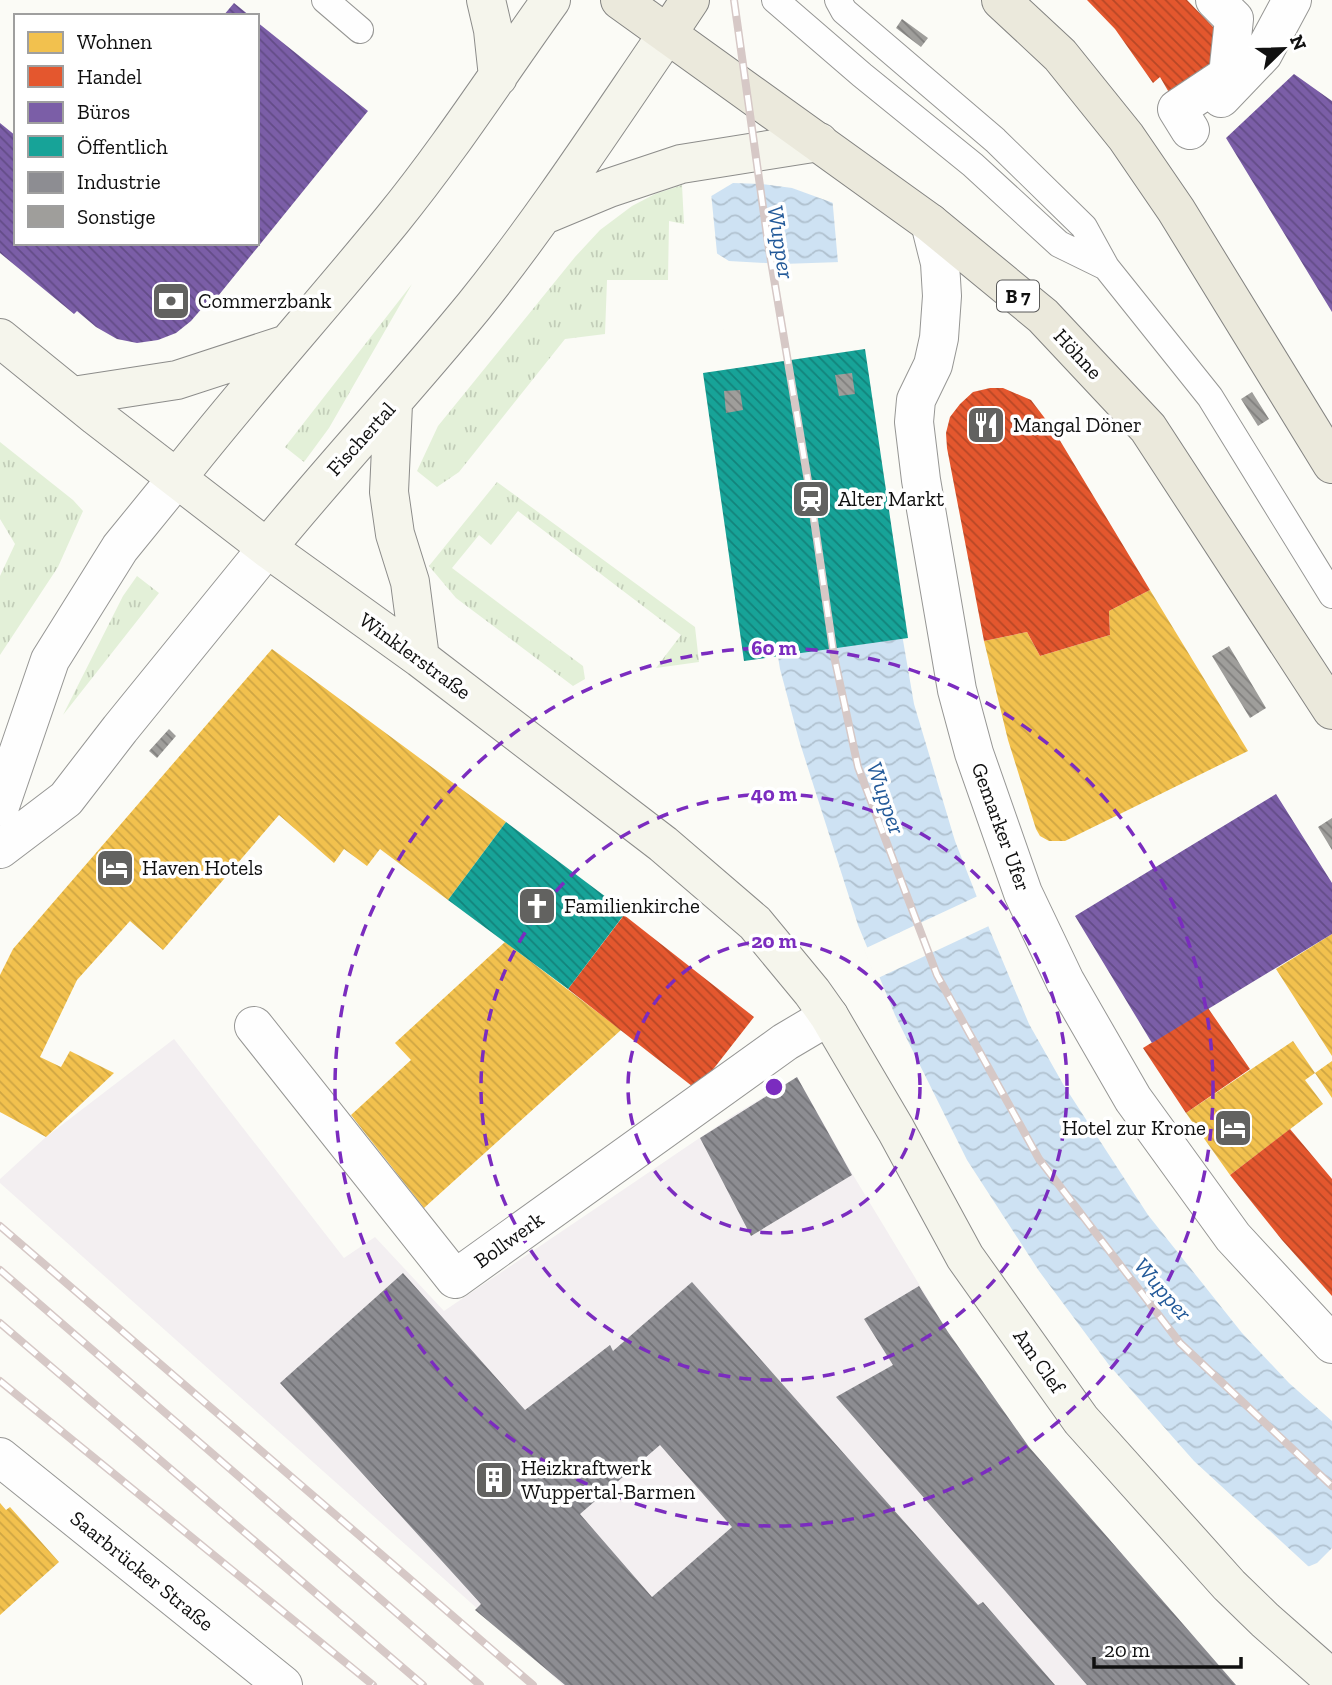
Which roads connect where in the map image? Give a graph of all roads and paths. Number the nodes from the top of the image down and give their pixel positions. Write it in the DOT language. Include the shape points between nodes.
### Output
graph roads {
  1 [pos="324,0"];
  2 [pos="486,0"];
  3 [pos="551,0"];
  4 [pos="620,0"];
  5 [pos="690,0"];
  6 [pos="775,0"];
  7 [pos="838,0"];
  8 [pos="1002,0"];
  9 [pos="1187,0"];
  10 [pos="1215,0"];
  11 [pos="1292,0"];
  12 [pos="360,30"];
  13 [pos="668,33"];
  14 [pos="498,78"];
  15 [pos="1183,115"];
  16 [pos="819,142"];
  17 [pos="544,215"];
  18 [pos="930,223"];
  19 [pos="1106,267"];
  20 [pos="0,338"];
  21 [pos="289,343"];
  22 [pos="73,396"];
  23 [pos="393,404"];
  24 [pos="1332,464"];
  25 [pos="177,478"];
  26 [pos="267,548"];
  27 [pos="1332,595"];
  28 [pos="420,658"];
  29 [pos="1332,710"];
  30 [pos="0,806"];
  31 [pos="0,849"];
  32 [pos="820,1004"];
  33 [pos="254,1026"];
  34 [pos="1332,1344"];
  35 [pos="0,1457"];
  36 [pos="1332,1679"];
  37 [pos="283,1685"];
  1 -- 12 [label="lane"];
  2 -- 14 [label="main road"];
  3 -- 14 [label="main road"];
  4 -- 13 [label="main road, B 7"];
  5 -- 13 [label="main road, Fischertal"];
  6 -- 19 [label="lane" via="973,165 1059,244"];
  7 -- 19 [label="lane" via="844,11 995,140 1084,227"];
  8 -- 24 [label="main road" via="1060,55 1126,137"];
  9 -- 15 [label="street" via="1220,37 1222,58"];
  10 -- 15 [label="street" via="1234,19 1228,75"];
  11 -- 15 [label="street" via="1263,54"];
  13 -- 16 [label="main road, Höhne / B 7"];
  13 -- 17 [label="main road, Fischertal"];
  14 -- 21 [label="main road" via="394,219"];
  16 -- 17 [label="main road" via="681,164"];
  16 -- 18 [label="main road, Höhne / B 7"];
  17 -- 23 [label="main road, Fischertal"];
  18 -- 29 [label="main road, Höhne / B 7" via="1043,316 1148,428"];
  18 -- 34 [label="street, Gemarker Ufer" via="942,296 933,365 916,400 921,480 957,690 1023,892 1065,981 1133,1099 1233,1237"];
  19 -- 27 [label="lane" via="1210,397"];
  20 -- 22 [label="main road, Winklerstraße"];
  21 -- 22 [label="main road" via="177,380"];
  21 -- 25 [label="main road"];
  22 -- 25 [label="main road, Winklerstraße"];
  23 -- 26 [label="main road, Fischertal"];
  23 -- 28 [label="main road" via="388,492 410,582"];
  25 -- 26 [label="main road, Winklerstraße"];
  25 -- 30 [label="street" via="120,548 50,660"];
  26 -- 28 [label="main road, Winklerstraße"];
  26 -- 31 [label="street, Fischertal" via="66,799"];
  28 -- 32 [label="main road, Winklerstraße" via="663,844 755,923"];
  32 -- 33 [label="street, Bollwerk" via="785,1042 455,1279"];
  32 -- 36 [label="main road, Am Clef" via="965,1257 1081,1420 1229,1585"];
  35 -- 37 [label="street, Saarbrücker Straße"];
}
